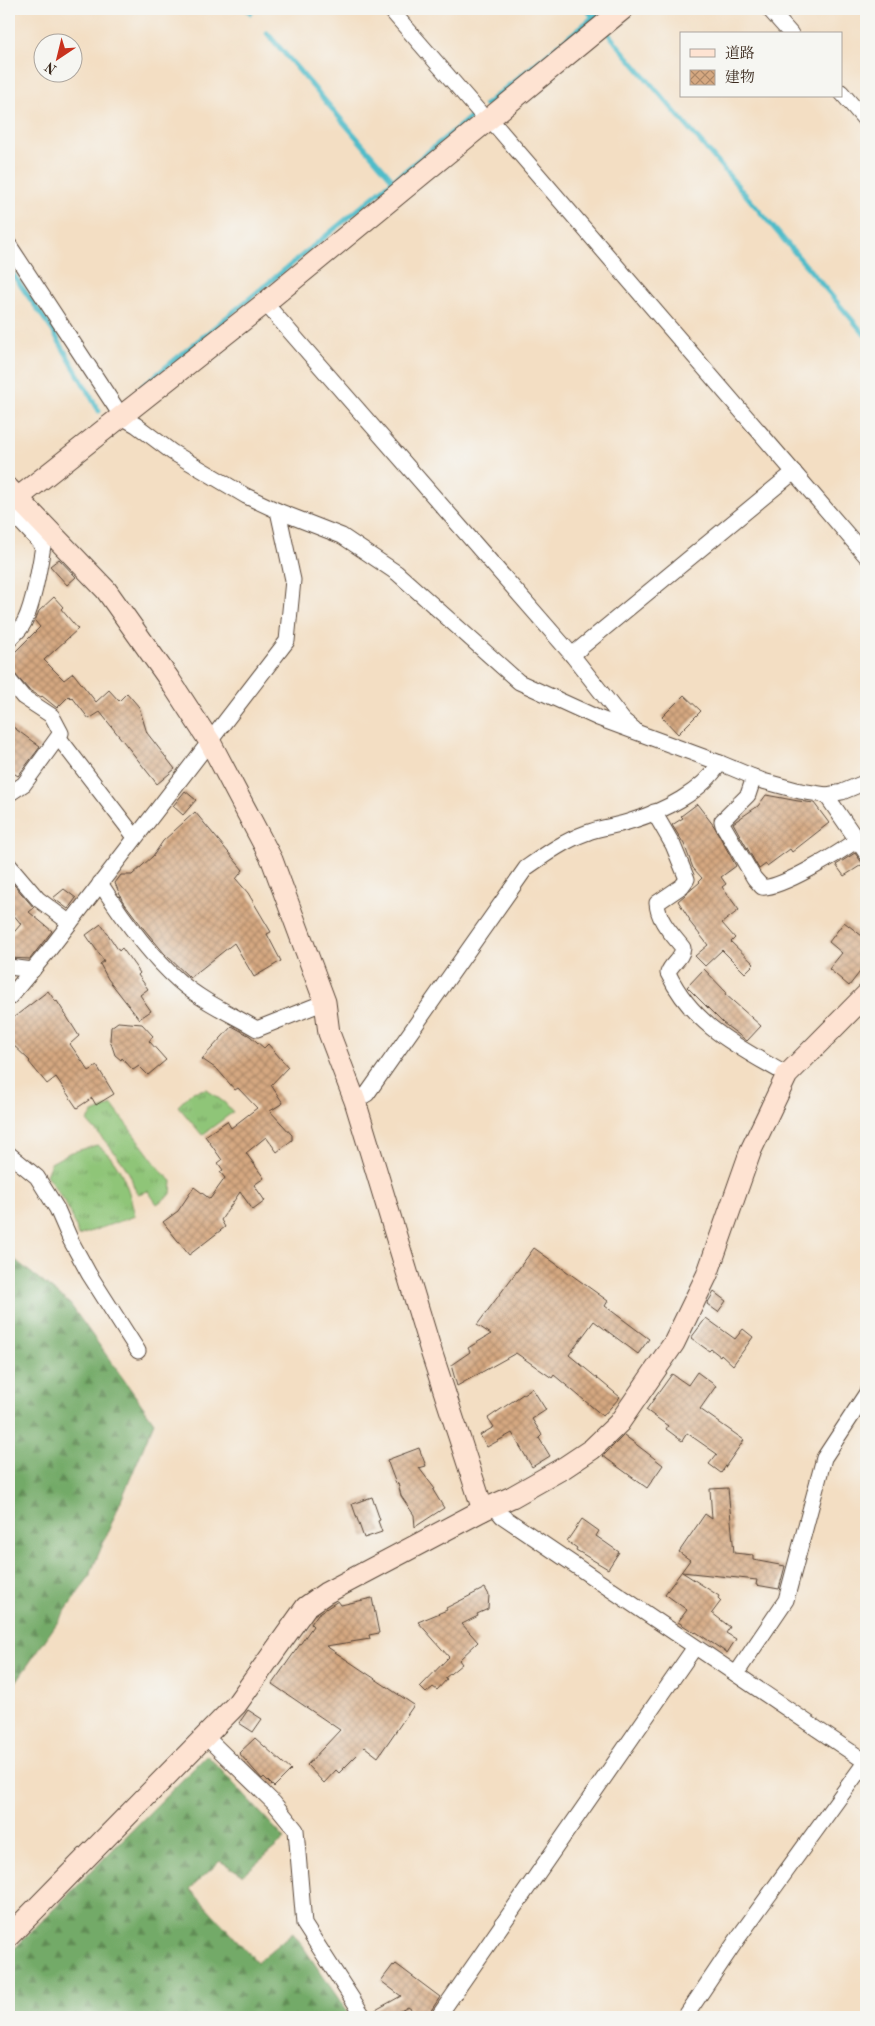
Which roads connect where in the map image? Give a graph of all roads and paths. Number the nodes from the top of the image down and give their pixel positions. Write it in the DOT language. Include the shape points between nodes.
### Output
graph roads {
  1 [pos="390,9"];
  2 [pos="623,9"];
  3 [pos="769,9"];
  4 [pos="789,32"];
  5 [pos="842,93"];
  6 [pos="490,119"];
  7 [pos="866,121"];
  8 [pos="9,245"];
  9 [pos="266,303"];
  10 [pos="122,417"];
  11 [pos="794,472"];
  12 [pos="14,493"];
  13 [pos="278,511"];
  14 [pos="866,556"];
  15 [pos="9,640"];
  16 [pos="572,655"];
  17 [pos="9,680"];
  18 [pos="638,732"];
  19 [pos="59,738"];
  20 [pos="210,742"];
  21 [pos="720,763"];
  22 [pos="754,777"];
  23 [pos="866,782"];
  24 [pos="9,794"];
  25 [pos="826,795"];
  26 [pos="654,812"];
  27 [pos="135,837"];
  28 [pos="857,840"];
  29 [pos="866,853"];
  30 [pos="9,865"];
  31 [pos="100,883"];
  32 [pos="70,923"];
  33 [pos="9,967"];
  34 [pos="33,970"];
  35 [pos="866,995"];
  36 [pos="9,998"];
  37 [pos="325,1002"];
  38 [pos="787,1075"];
  39 [pos="355,1101"];
  40 [pos="9,1154"];
  41 [pos="138,1351"];
  42 [pos="866,1394"];
  43 [pos="488,1507"];
  44 [pos="695,1647"];
  45 [pos="736,1674"];
  46 [pos="205,1736"];
  47 [pos="866,1762"];
  48 [pos="9,1936"];
  49 [pos="364,2017"];
  50 [pos="438,2017"];
  51 [pos="685,2017"];
  1 -- 6 [label="street" via="482,115"];
  2 -- 6 [label="street"];
  3 -- 4 [label="street"];
  5 -- 7 [label="street"];
  6 -- 9 [label="street"];
  6 -- 11 [label="street"];
  8 -- 10 [label="street"];
  9 -- 10 [label="street"];
  9 -- 16 [label="street"];
  10 -- 12 [label="street"];
  10 -- 13 [label="street" via="172,452"];
  11 -- 14 [label="street"];
  11 -- 16 [label="street"];
  12 -- 15 [label="street" via="14,515 43,546 27,617"];
  12 -- 20 [label="street" via="106,590"];
  13 -- 18 [label="street" via="342,536 397,573 519,682 598,718"];
  13 -- 20 [label="street" via="293,580 287,641"];
  16 -- 18 [label="street" via="623,720"];
  17 -- 19 [label="street" via="23,697 52,716 61,733"];
  18 -- 21 [label="street"];
  19 -- 24 [label="street" via="24,784"];
  19 -- 27 [label="street"];
  20 -- 27 [label="street"];
  20 -- 37 [label="street" via="272,860"];
  21 -- 22 [label="street"];
  21 -- 26 [label="street" via="712,775 694,790"];
  22 -- 25 [label="street"];
  22 -- 28 [label="street" via="748,795 722,821 762,887 772,886 809,869"];
  23 -- 25 [label="street"];
  25 -- 28 [label="street"];
  26 -- 38 [label="street" via="673,845 686,879 682,886 657,903 666,927 683,948 668,973 673,984 710,1029"];
  26 -- 39 [label="street" via="587,832 554,848 526,868 367,1094"];
  27 -- 31 [label="street"];
  28 -- 29 [label="street"];
  30 -- 32 [label="street" via="38,899"];
  31 -- 32 [label="street"];
  31 -- 37 [label="street" via="126,923 178,980 258,1029"];
  32 -- 34 [label="street"];
  33 -- 34 [label="street"];
  34 -- 36 [label="street"];
  35 -- 38 [label="street"];
  37 -- 39 [label="street" via="329,1032"];
  38 -- 43 [label="street" via="751,1150 708,1276 674,1344 619,1422 592,1449 512,1497"];
  39 -- 43 [label="street" via="431,1351"];
  40 -- 41 [label="street" via="37,1177 57,1209 89,1274"];
  42 -- 45 [label="street" via="824,1458 786,1600"];
  43 -- 44 [label="street"];
  43 -- 46 [label="street" via="326,1593 306,1607 236,1706"];
  44 -- 45 [label="street"];
  44 -- 50 [label="street"];
  45 -- 47 [label="street"];
  46 -- 48 [label="street"];
  46 -- 49 [label="street" via="274,1803 296,1830 304,1924"];
  47 -- 51 [label="street" via="738,1938"];
}
